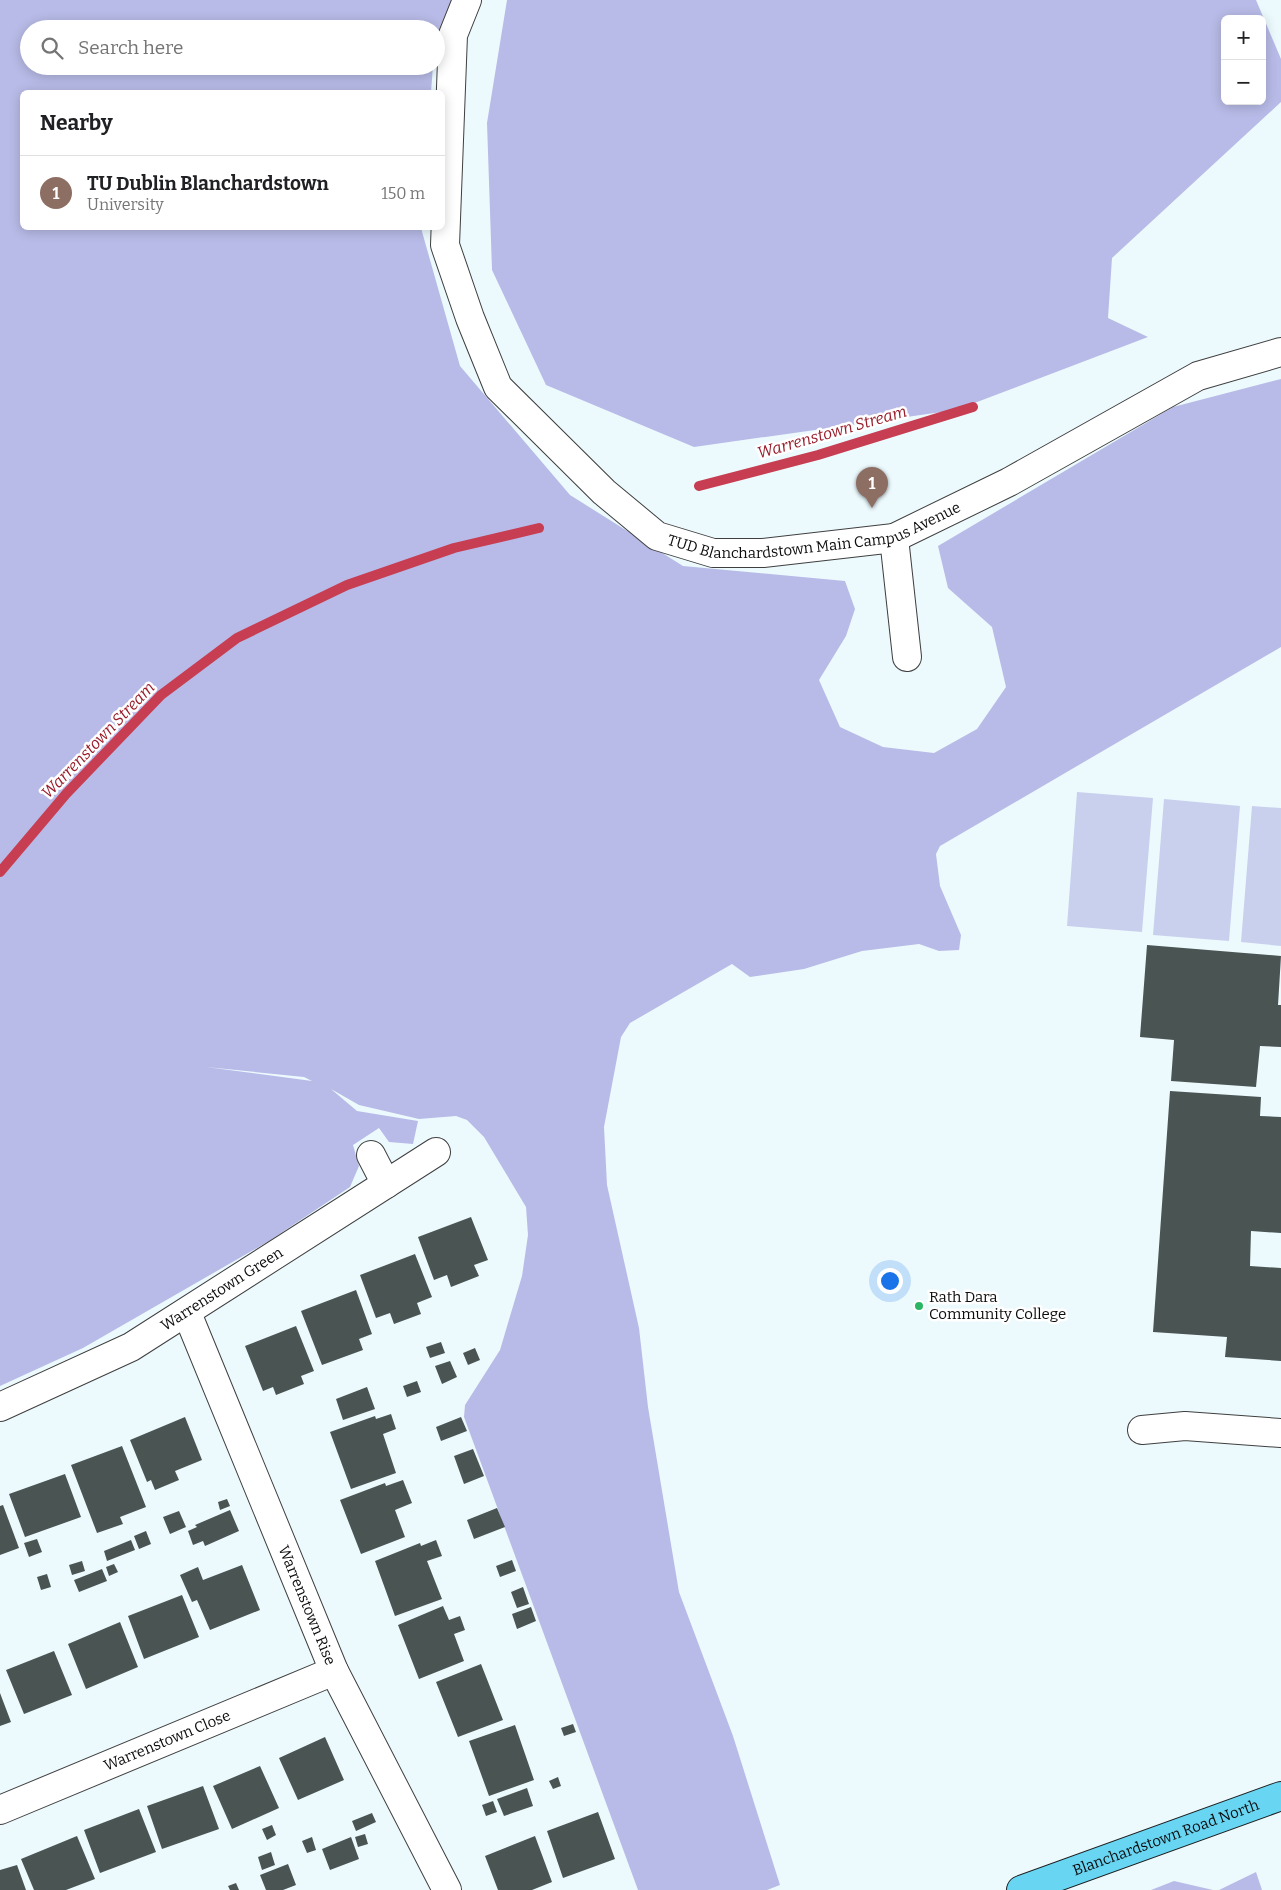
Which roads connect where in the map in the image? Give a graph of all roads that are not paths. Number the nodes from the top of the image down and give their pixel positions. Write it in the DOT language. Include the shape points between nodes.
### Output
graph roads {
  1 [pos="467,0"];
  2 [pos="1281,352"];
  3 [pos="894,538"];
  4 [pos="908,657"];
  5 [pos="436,1152"];
  6 [pos="371,1155"];
  7 [pos="386,1184"];
  8 [pos="187,1313"];
  9 [pos="0,1407"];
  10 [pos="1142,1430"];
  11 [pos="1281,1434"];
  12 [pos="334,1671"];
  13 [pos="1281,1796"];
  14 [pos="0,1810"];
  15 [pos="447,1890"];
  16 [pos="1021,1890"];
  1 -- 3 [label="street, TUD Blanchardstown Main Campus Avenue" via="453,35 445,244 498,387 604,492 658,536 713,554 763,553"];
  2 -- 3 [label="street, TUD Blanchardstown Main Campus Avenue" via="1198,376 1009,482"];
  3 -- 4 [label="street"];
  5 -- 7 [label="street, Warrenstown Green"];
  6 -- 7 [label="street"];
  7 -- 8 [label="street, Warrenstown Green"];
  8 -- 9 [label="street, Warrenstown Green" via="132,1347"];
  8 -- 12 [label="street, Warrenstown Rise"];
  10 -- 11 [label="street" via="1185,1426"];
  12 -- 14 [label="street, Warrenstown Close"];
  12 -- 15 [label="street, Warrenstown Rise"];
  13 -- 16 [label="main road, Blanchardstown Road North"];
}
